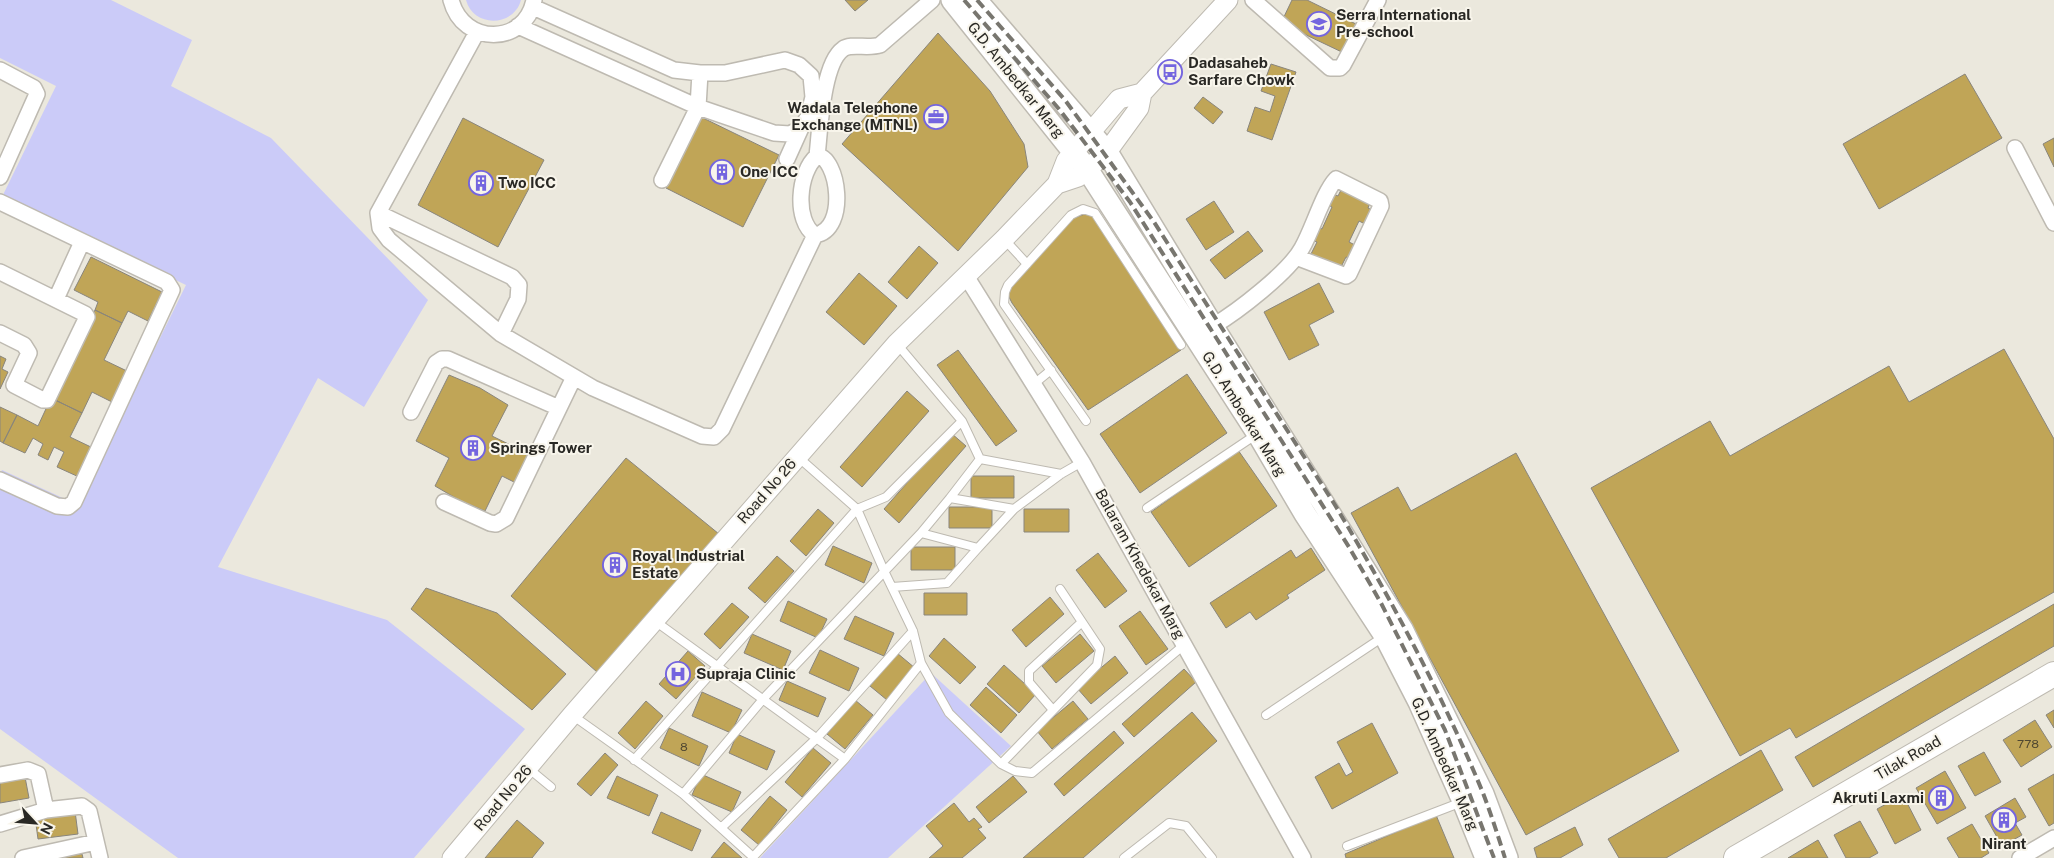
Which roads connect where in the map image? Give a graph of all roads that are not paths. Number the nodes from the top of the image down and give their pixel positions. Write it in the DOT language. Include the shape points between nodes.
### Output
graph roads {
  1 [pos="451,0"];
  2 [pos="932,0"];
  3 [pos="952,0"];
  4 [pos="976,0"];
  5 [pos="1228,0"];
  6 [pos="1378,0"];
  7 [pos="534,3"];
  8 [pos="1263,3"];
  9 [pos="518,26"];
  10 [pos="477,32"];
  11 [pos="640,55"];
  12 [pos="0,70"];
  13 [pos="700,74"];
  14 [pos="630,76"];
  15 [pos="1142,93"];
  16 [pos="698,107"];
  17 [pos="796,131"];
  18 [pos="1092,133"];
  19 [pos="2015,148"];
  20 [pos="1074,152"];
  21 [pos="1107,152"];
  22 [pos="817,156"];
  23 [pos="784,158"];
  24 [pos="1087,169"];
  25 [pos="0,176"];
  26 [pos="662,180"];
  27 [pos="1057,184"];
  28 [pos="0,202"];
  29 [pos="378,213"];
  30 [pos="2054,222"];
  31 [pos="815,235"];
  32 [pos="1004,239"];
  33 [pos="82,242"];
  34 [pos="1296,257"];
  35 [pos="1027,264"];
  36 [pos="0,272"];
  37 [pos="966,276"];
  38 [pos="56,299"];
  39 [pos="1164,304"];
  40 [pos="0,333"];
  41 [pos="501,334"];
  42 [pos="1203,338"];
  43 [pos="897,343"];
  44 [pos="1051,370"];
  45 [pos="574,377"];
  46 [pos="1034,384"];
  47 [pos="559,408"];
  48 [pos="411,412"];
  49 [pos="962,421"];
  50 [pos="1086,421"];
  51 [pos="1258,434"];
  52 [pos="798,456"];
  53 [pos="980,459"];
  54 [pos="1082,462"];
  55 [pos="1061,474"];
  56 [pos="0,480"];
  57 [pos="950,498"];
  58 [pos="444,502"];
  59 [pos="1146,508"];
  60 [pos="858,509"];
  61 [pos="1014,510"];
  62 [pos="921,533"];
  63 [pos="1330,534"];
  64 [pos="978,548"];
  65 [pos="885,573"];
  66 [pos="892,588"];
  67 [pos="1060,590"];
  68 [pos="655,620"];
  69 [pos="1082,622"];
  70 [pos="913,631"];
  71 [pos="1394,633"];
  72 [pos="1184,644"];
  73 [pos="921,663"];
  74 [pos="718,667"];
  75 [pos="2054,674"];
  76 [pos="764,698"];
  77 [pos="1053,710"];
  78 [pos="572,715"];
  79 [pos="1266,715"];
  80 [pos="817,738"];
  81 [pos="845,759"];
  82 [pos="634,760"];
  83 [pos="1002,764"];
  84 [pos="528,768"];
  85 [pos="0,775"];
  86 [pos="551,786"];
  87 [pos="683,794"];
  88 [pos="1473,798"];
  89 [pos="46,810"];
  90 [pos="0,824"];
  91 [pos="721,828"];
  92 [pos="2054,838"];
  93 [pos="96,842"];
  94 [pos="1346,846"];
  95 [pos="1496,856"];
  96 [pos="752,857"];
  97 [pos="23,858"];
  98 [pos="100,858"];
  99 [pos="452,858"];
  100 [pos="1124,858"];
  101 [pos="1212,858"];
  102 [pos="1303,858"];
  103 [pos="1736,858"];
  104 [pos="2020,858"];
  1 -- 10 [label="street" via="460,20"];
  2 -- 22 [label="street" via="880,45 842,49 826,81"];
  3 -- 20 [label="main road, G.D. Ambedkar Marg"];
  4 -- 18 [label="main road, G.D. Ambedkar Marg"];
  5 -- 15 [label="street"];
  6 -- 8 [label="street" via="1343,65 1335,69 1330,68"];
  7 -- 9 [label="street" via="524,22"];
  7 -- 11 [label="street"];
  9 -- 10 [label="street" via="498,35"];
  9 -- 14 [label="street"];
  10 -- 29 [label="street"];
  11 -- 13 [label="street" via="674,70"];
  11 -- 14 [label="street"];
  12 -- 25 [label="street" via="34,88 37,94"];
  13 -- 16 [label="street"];
  13 -- 17 [label="street" via="725,74 785,60 799,65 811,76 814,97 808,117"];
  14 -- 16 [label="street"];
  15 -- 18 [label="street" via="1119,100"];
  15 -- 21 [label="street, Road No 26" via="1139,108"];
  16 -- 17 [label="street" via="774,133"];
  16 -- 26 [label="street"];
  17 -- 23 [label="street"];
  18 -- 20 [label="street"];
  18 -- 21 [label="main road, G.D. Ambedkar Marg"];
  19 -- 30 [label="street"];
  20 -- 24 [label="main road, G.D. Ambedkar Marg"];
  20 -- 27 [label="street" via="1066,161"];
  21 -- 24 [label="street, Road No 26"];
  21 -- 42 [label="main road, G.D. Ambedkar Marg"];
  22 -- 31 [label="street" via="809,167 801,193 805,224"];
  22 -- 31 [label="street" via="825,159 834,178 837,210 829,228"];
  24 -- 27 [label="street, Road No 26" via="1078,177"];
  24 -- 39 [label="main road, G.D. Ambedkar Marg"];
  27 -- 32 [label="street, Road No 26"];
  28 -- 33 [label="street"];
  29 -- 41 [label="street" via="380,228 389,240"];
  29 -- 41 [label="street" via="512,277 518,285 518,299"];
  31 -- 45 [label="street" via="722,429 714,437 702,436"];
  32 -- 35 [label="lane"];
  32 -- 37 [label="street, Road No 26"];
  33 -- 38 [label="street"];
  33 -- 56 [label="street" via="167,282 172,290 74,502 68,507 57,506"];
  34 -- 34 [label="street" via="1336,179 1380,201 1382,206 1349,274 1344,276"];
  34 -- 42 [label="street"];
  35 -- 39 [label="lane" via="1071,215 1088,210 1095,213"];
  35 -- 44 [label="lane" via="1008,285 1004,304"];
  36 -- 38 [label="street"];
  37 -- 43 [label="street, Road No 26"];
  37 -- 46 [label="street, Balaram Khedekar Marg"];
  38 -- 40 [label="street" via="87,317 47,400 14,385 29,353 24,345"];
  39 -- 42 [label="main road, G.D. Ambedkar Marg"];
  41 -- 45 [label="street"];
  42 -- 51 [label="main road, G.D. Ambedkar Marg"];
  42 -- 63 [label="main road, G.D. Ambedkar Marg"];
  43 -- 49 [label="lane"];
  43 -- 52 [label="street, Road No 26"];
  44 -- 46 [label="lane"];
  44 -- 50 [label="lane"];
  45 -- 47 [label="street"];
  46 -- 54 [label="street, Balaram Khedekar Marg"];
  47 -- 48 [label="street" via="442,359 436,363"];
  47 -- 58 [label="street" via="502,522 490,523"];
  49 -- 53 [label="lane"];
  49 -- 60 [label="lane" via="886,497"];
  51 -- 59 [label="lane"];
  51 -- 63 [label="main road, G.D. Ambedkar Marg"];
  52 -- 60 [label="lane"];
  52 -- 68 [label="street, Road No 26"];
  53 -- 55 [label="lane"];
  53 -- 57 [label="lane"];
  54 -- 55 [label="lane"];
  54 -- 72 [label="street, Balaram Khedekar Marg"];
  55 -- 61 [label="lane"];
  57 -- 61 [label="lane"];
  57 -- 62 [label="lane"];
  60 -- 65 [label="lane"];
  60 -- 74 [label="lane"];
  61 -- 64 [label="lane"];
  62 -- 64 [label="lane"];
  62 -- 65 [label="lane"];
  63 -- 71 [label="main road, G.D. Ambedkar Marg"];
  64 -- 66 [label="lane" via="947,583"];
  65 -- 66 [label="lane"];
  65 -- 76 [label="lane"];
  66 -- 70 [label="lane"];
  67 -- 69 [label="lane"];
  68 -- 74 [label="lane"];
  68 -- 78 [label="street, Road No 26"];
  69 -- 77 [label="lane" via="1100,649 1100,658"];
  69 -- 77 [label="lane" via="1029,671 1029,682"];
  70 -- 73 [label="lane"];
  70 -- 80 [label="lane"];
  71 -- 79 [label="lane"];
  71 -- 88 [label="main road, G.D. Ambedkar Marg"];
  72 -- 83 [label="lane" via="1032,773 1015,771"];
  72 -- 102 [label="street, Balaram Khedekar Marg"];
  73 -- 81 [label="lane"];
  73 -- 83 [label="lane" via="949,713"];
  74 -- 76 [label="lane"];
  74 -- 82 [label="lane"];
  75 -- 103 [label="main road, Tilak Road"];
  76 -- 80 [label="lane"];
  76 -- 87 [label="lane"];
  77 -- 83 [label="lane"];
  78 -- 82 [label="lane"];
  78 -- 84 [label="street, Road No 26"];
  80 -- 81 [label="lane"];
  80 -- 91 [label="lane"];
  81 -- 96 [label="lane"];
  82 -- 87 [label="lane"];
  84 -- 86 [label="lane"];
  84 -- 99 [label="street, Road No 26"];
  85 -- 89 [label="street" via="28,770 38,774"];
  87 -- 91 [label="lane"];
  88 -- 94 [label="lane"];
  88 -- 95 [label="main road, G.D. Ambedkar Marg"];
  89 -- 90 [label="street"];
  89 -- 93 [label="street" via="79,805 86,808"];
  91 -- 96 [label="lane"];
  92 -- 104 [label="street"];
  93 -- 97 [label="street"];
  93 -- 98 [label="street"];
  100 -- 101 [label="lane" via="1169,823 1186,826"];
}
